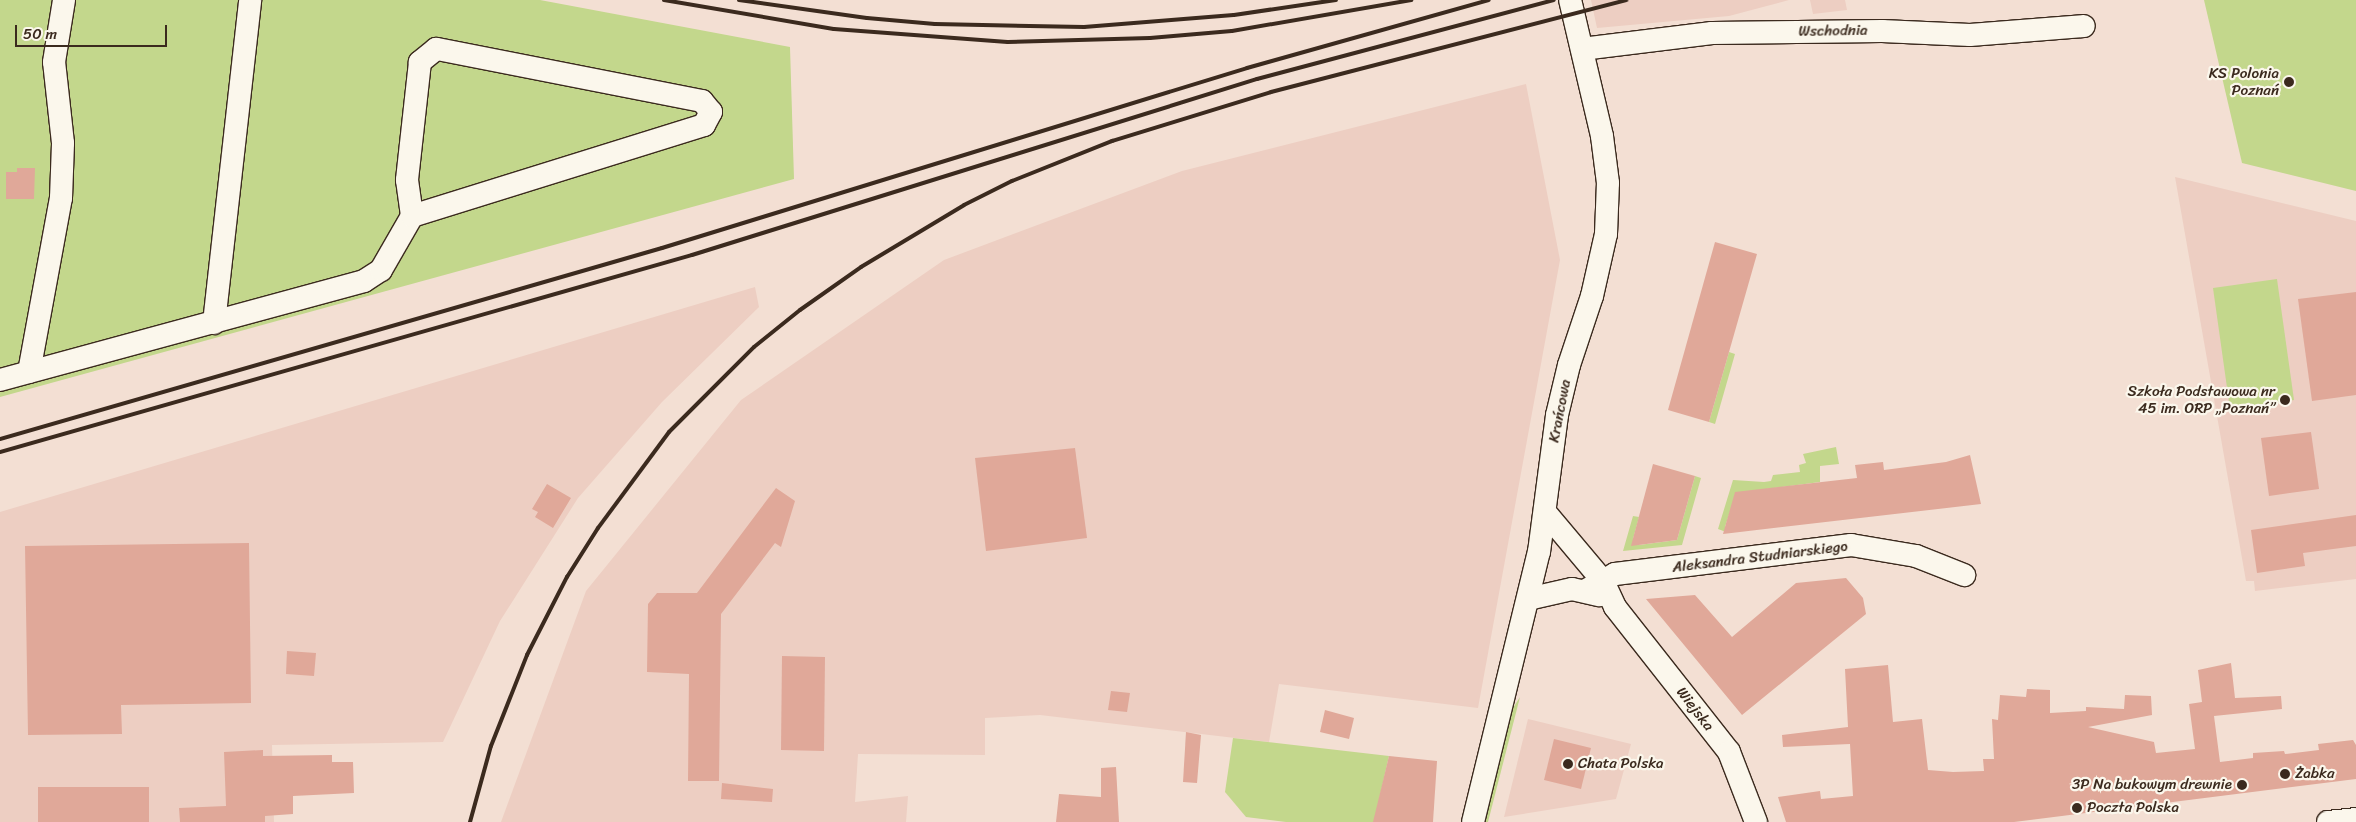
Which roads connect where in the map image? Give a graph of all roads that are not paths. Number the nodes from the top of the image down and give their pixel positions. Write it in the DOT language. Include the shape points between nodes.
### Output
graph roads {
  1 [pos="64,0"];
  2 [pos="250,0"];
  3 [pos="1570,0"];
  4 [pos="2084,26"];
  5 [pos="1582,49"];
  6 [pos="412,216"];
  7 [pos="214,323"];
  8 [pos="29,372"];
  9 [pos="0,380"];
  10 [pos="1545,512"];
  11 [pos="1964,575"];
  12 [pos="1594,586"];
  13 [pos="1528,600"];
  14 [pos="2356,819"];
  15 [pos="1472,822"];
  16 [pos="1756,822"];
  17 [pos="2328,822"];
  1 -- 8 [label="street" via="54,62 63,143 61,198"];
  2 -- 7 [label="street"];
  3 -- 5 [label="street, Krańcowa"];
  4 -- 5 [label="street, Wschodnia" via="1970,35 1882,30 1712,33"];
  5 -- 10 [label="street, Krańcowa" via="1606,164 1606,234 1600,270 1569,365 1557,415"];
  6 -- 6 [label="street" via="406,180 420,62 436,49 702,101 712,112 704,125"];
  6 -- 7 [label="street" via="381,270 364,281"];
  7 -- 8 [label="street"];
  8 -- 9 [label="street"];
  10 -- 12 [label="street, Wiejska"];
  10 -- 13 [label="street, Krańcowa"];
  11 -- 12 [label="street, Aleksandra Studniarskiego" via="1916,556 1851,545 1615,574"];
  12 -- 13 [label="street" via="1565,589"];
  12 -- 16 [label="street, Wiejska" via="1615,607 1729,752"];
  13 -- 15 [label="street, Krańcowa"];
  14 -- 17 [label="street"];
}
